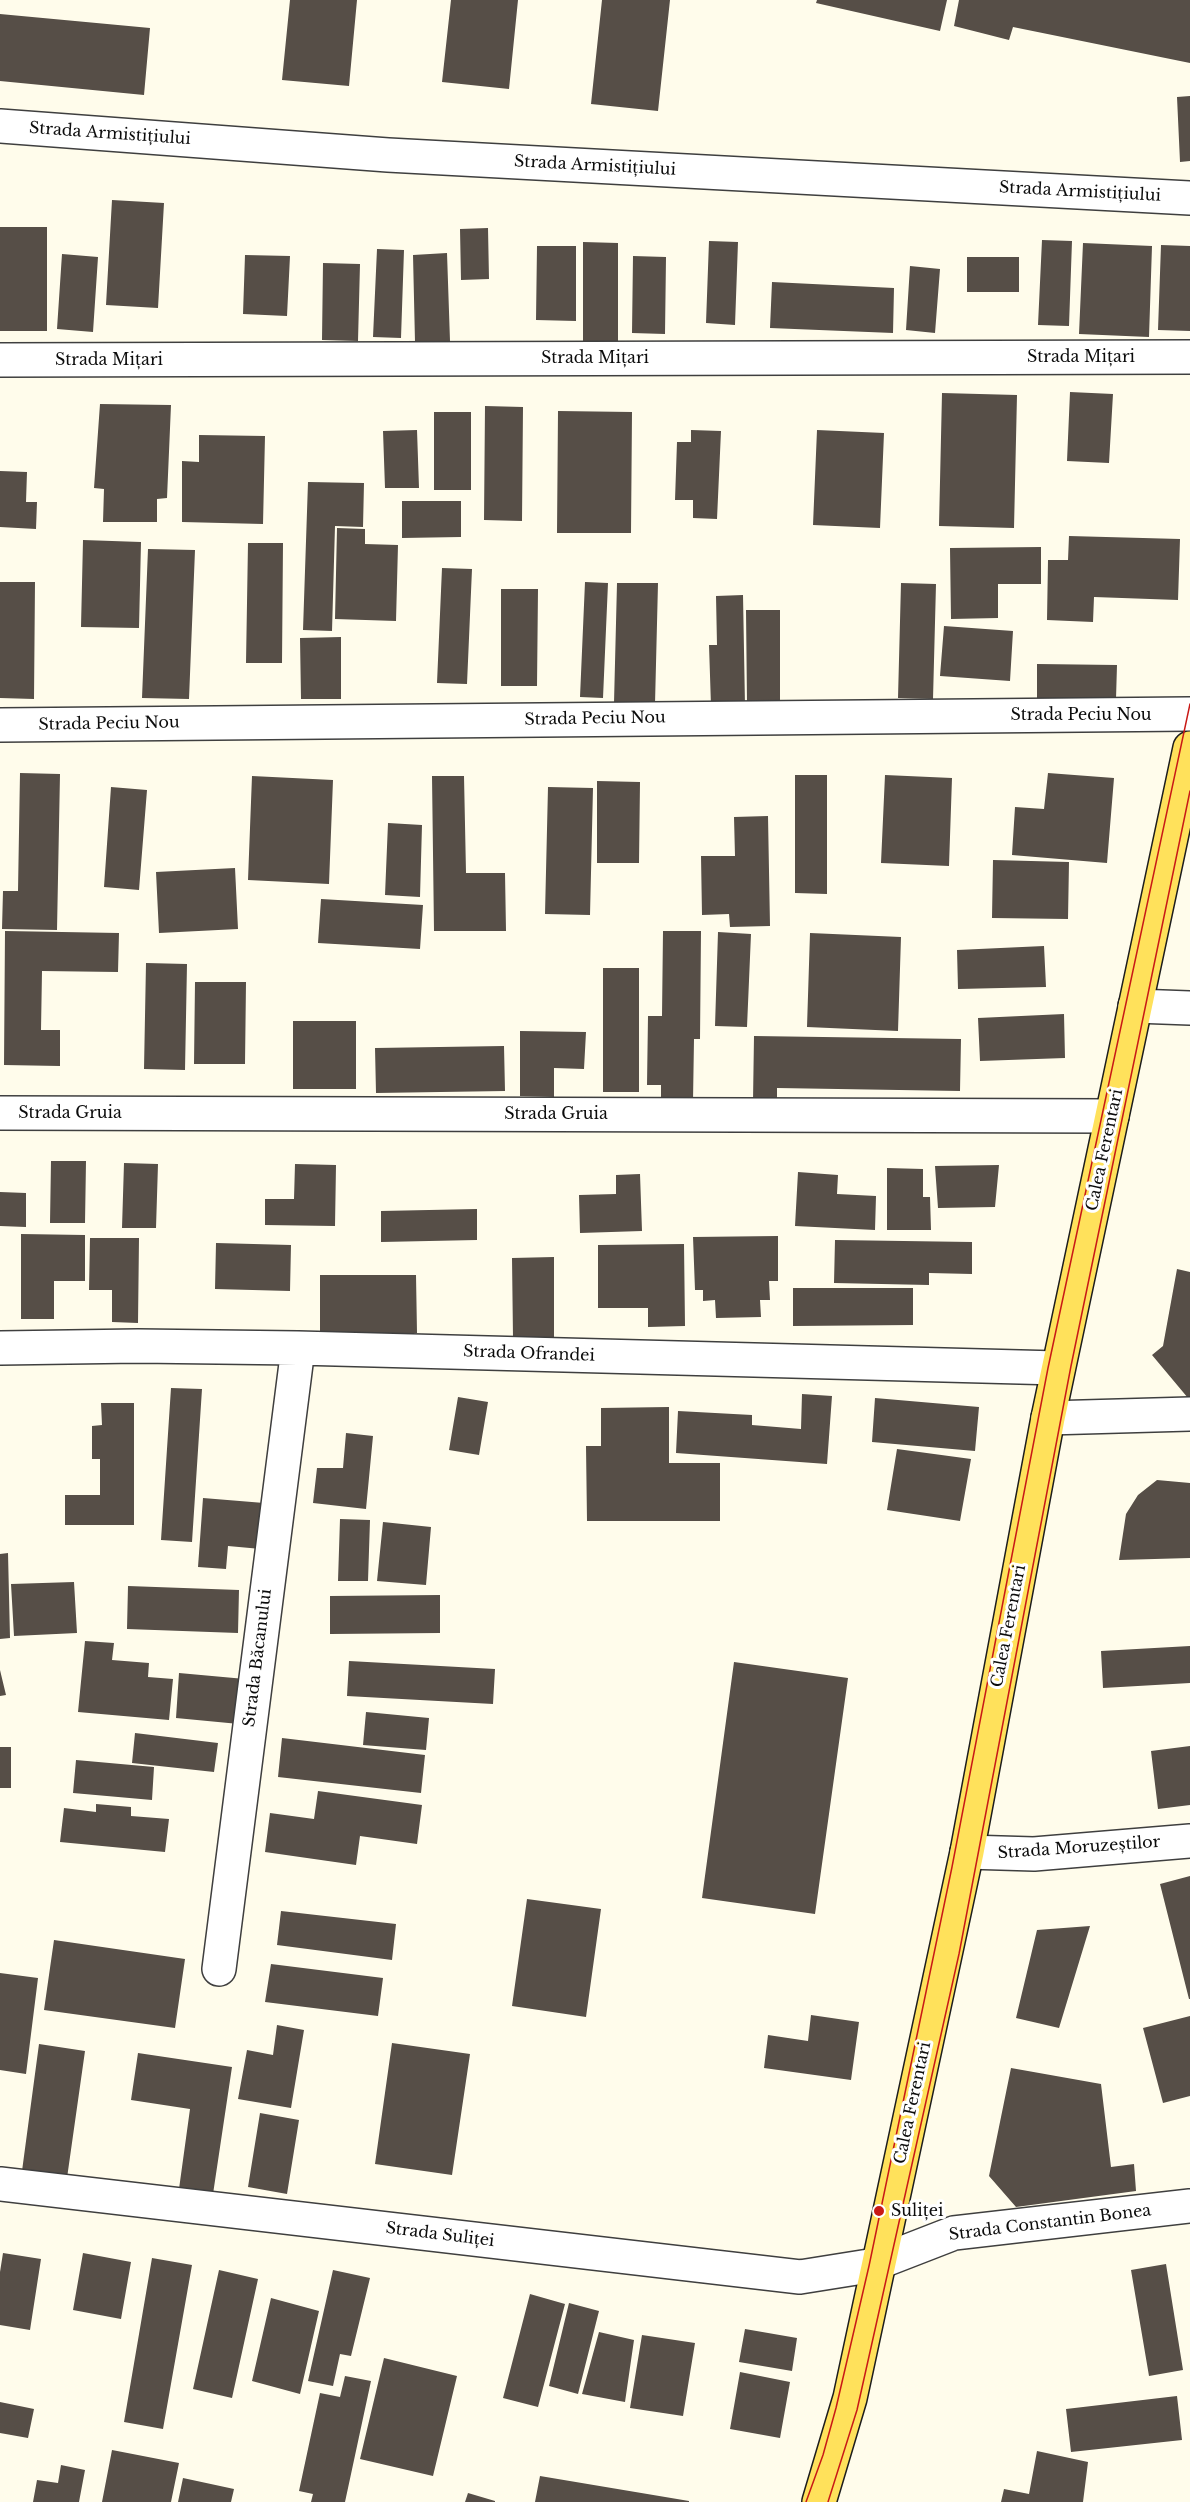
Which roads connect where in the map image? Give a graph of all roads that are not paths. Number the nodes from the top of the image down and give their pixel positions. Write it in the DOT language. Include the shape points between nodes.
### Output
graph roads {
  1 [pos="0,126"];
  2 [pos="1190,198"];
  3 [pos="1190,357"];
  4 [pos="0,360"];
  5 [pos="1190,714"];
  6 [pos="0,725"];
  7 [pos="1190,748"];
  8 [pos="1135,1006"];
  9 [pos="1190,1008"];
  10 [pos="0,1113"];
  11 [pos="1112,1116"];
  12 [pos="0,1348"];
  13 [pos="298,1348"];
  14 [pos="1058,1368"];
  15 [pos="1190,1414"];
  16 [pos="1048,1418"];
  17 [pos="1190,1841"];
  18 [pos="967,1852"];
  19 [pos="219,1969"];
  20 [pos="0,2184"];
  21 [pos="1190,2206"];
  22 [pos="878,2261"];
  23 [pos="819,2502"];
  1 -- 2 [label="street, Strada Armistițiului" via="388,155"];
  3 -- 4 [label="street, Strada Mițari"];
  5 -- 6 [label="street, Strada Peciu Nou"];
  7 -- 8 [label="main road, Calea Ferentari"];
  8 -- 9 [label="street"];
  8 -- 11 [label="main road, Calea Ferentari"];
  10 -- 11 [label="street, Strada Gruia"];
  11 -- 14 [label="main road, Calea Ferentari"];
  12 -- 13 [label="street, Strada Ofrandei"];
  13 -- 14 [label="street, Strada Ofrandei"];
  13 -- 19 [label="street, Strada Băcanului"];
  14 -- 16 [label="main road, Calea Ferentari"];
  15 -- 16 [label="street"];
  16 -- 18 [label="main road, Calea Ferentari"];
  17 -- 18 [label="street, Strada Moruzeștilor" via="1034,1854"];
  18 -- 22 [label="main road, Calea Ferentari"];
  20 -- 22 [label="street, Strada Suliței" via="800,2277 869,2266"];
  21 -- 22 [label="street, Strada Constantin Bonea" via="954,2233"];
  22 -- 23 [label="main road, Calea Ferentari" via="850,2398"];
}
